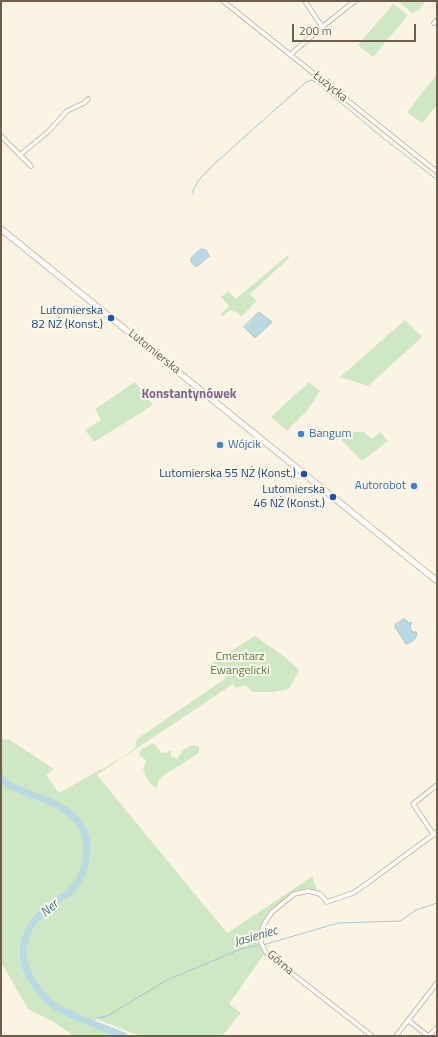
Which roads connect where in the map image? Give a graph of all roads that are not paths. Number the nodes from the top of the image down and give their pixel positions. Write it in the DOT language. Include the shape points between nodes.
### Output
graph roads {
  1 [pos="223,1"];
  2 [pos="305,1"];
  3 [pos="355,1"];
  4 [pos="322,27"];
  5 [pos="290,55"];
  6 [pos="88,99"];
  7 [pos="1,136"];
  8 [pos="20,154"];
  9 [pos="31,166"];
  10 [pos="437,172"];
  11 [pos="1,229"];
  12 [pos="437,581"];
  13 [pos="437,785"];
  14 [pos="435,834"];
  15 [pos="437,983"];
  16 [pos="409,1021"];
  17 [pos="437,1027"];
  18 [pos="372,1036"];
  19 [pos="396,1036"];
  20 [pos="429,1036"];
  1 -- 5 [label="street, Łużycka"];
  2 -- 4 [label="street"];
  3 -- 4 [label="street"];
  4 -- 5 [label="street"];
  5 -- 10 [label="street, Łużycka"];
  6 -- 8 [label="street" via="67,111 49,131"];
  7 -- 8 [label="street"];
  8 -- 9 [label="street"];
  11 -- 12 [label="main road, Lutomierska"];
  13 -- 14 [label="street" via="413,804"];
  14 -- 18 [label="street, Górna" via="353,893 327,902 320,894 309,891 294,894 272,912 261,933 262,945 267,954"];
  15 -- 16 [label="street"];
  16 -- 19 [label="street"];
  16 -- 20 [label="street"];
  17 -- 20 [label="street"];
}
